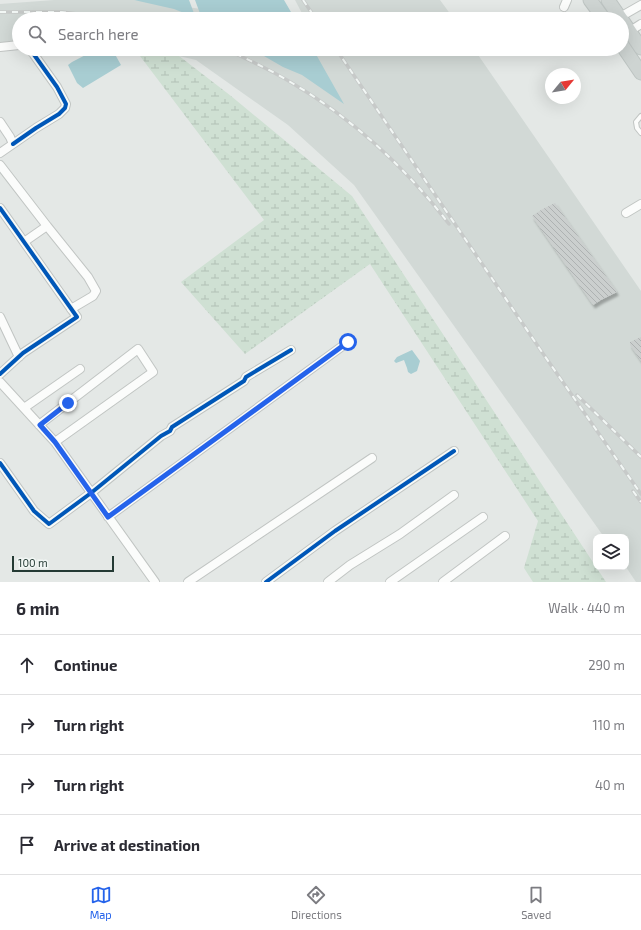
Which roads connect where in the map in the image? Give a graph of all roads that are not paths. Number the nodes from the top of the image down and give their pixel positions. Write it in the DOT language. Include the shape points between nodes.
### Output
graph roads {
  1 [pos="590,0"];
  2 [pos="608,0"];
  3 [pos="641,5"];
  4 [pos="599,12"];
  5 [pos="616,12"];
  6 [pos="629,13"];
  7 [pos="641,24"];
  8 [pos="629,29"];
  9 [pos="637,39"];
  10 [pos="12,46"];
  11 [pos="0,47"];
  12 [pos="629,55"];
  13 [pos="35,56"];
  14 [pos="641,73"];
  15 [pos="641,116"];
  16 [pos="0,122"];
  17 [pos="641,133"];
  18 [pos="13,144"];
  19 [pos="0,153"];
  20 [pos="0,165"];
  21 [pos="641,204"];
  22 [pos="0,208"];
  23 [pos="626,213"];
  24 [pos="47,226"];
  25 [pos="24,242"];
  26 [pos="71,309"];
  27 [pos="0,317"];
  28 [pos="348,342"];
  29 [pos="292,350"];
  30 [pos="19,357"];
  31 [pos="80,369"];
  32 [pos="0,374"];
  33 [pos="0,382"];
  34 [pos="24,408"];
  35 [pos="42,423"];
  36 [pos="58,439"];
  37 [pos="454,451"];
  38 [pos="372,458"];
  39 [pos="0,463"];
  40 [pos="90,493"];
  41 [pos="454,495"];
  42 [pos="483,516"];
  43 [pos="108,517"];
  44 [pos="505,536"];
  45 [pos="155,582"];
  46 [pos="188,582"];
  47 [pos="266,582"];
  48 [pos="328,582"];
  49 [pos="390,582"];
  50 [pos="443,582"];
  1 -- 4 [label="main road"];
  2 -- 5 [label="main road"];
  3 -- 6 [label="street"];
  7 -- 9 [label="street"];
  8 -- 9 [label="main road"];
  10 -- 11 [label="street"];
  12 -- 14 [label="main road"];
  13 -- 18 [label="street" via="66,104 59,114"];
  15 -- 17 [label="lane" via="636,122"];
  16 -- 18 [label="street"];
  18 -- 19 [label="street"];
  20 -- 24 [label="street"];
  21 -- 23 [label="street"];
  22 -- 25 [label="street"];
  24 -- 25 [label="street"];
  24 -- 26 [label="street" via="88,277 96,291 93,296"];
  25 -- 26 [label="street"];
  26 -- 30 [label="street" via="78,317"];
  27 -- 30 [label="street"];
  28 -- 43 [label="street"];
  29 -- 40 [label="street" via="246,377 244,381 172,428"];
  30 -- 32 [label="street"];
  31 -- 34 [label="street"];
  33 -- 34 [label="street"];
  34 -- 35 [label="street"];
  35 -- 36 [label="street"];
  35 -- 36 [label="street" via="138,350 153,372"];
  36 -- 40 [label="street"];
  37 -- 47 [label="street" via="335,531"];
  38 -- 46 [label="street"];
  39 -- 40 [label="street" via="34,511 48,524"];
  40 -- 43 [label="street"];
  41 -- 48 [label="street"];
  42 -- 49 [label="street"];
  43 -- 45 [label="street"];
  44 -- 50 [label="street"];
}
